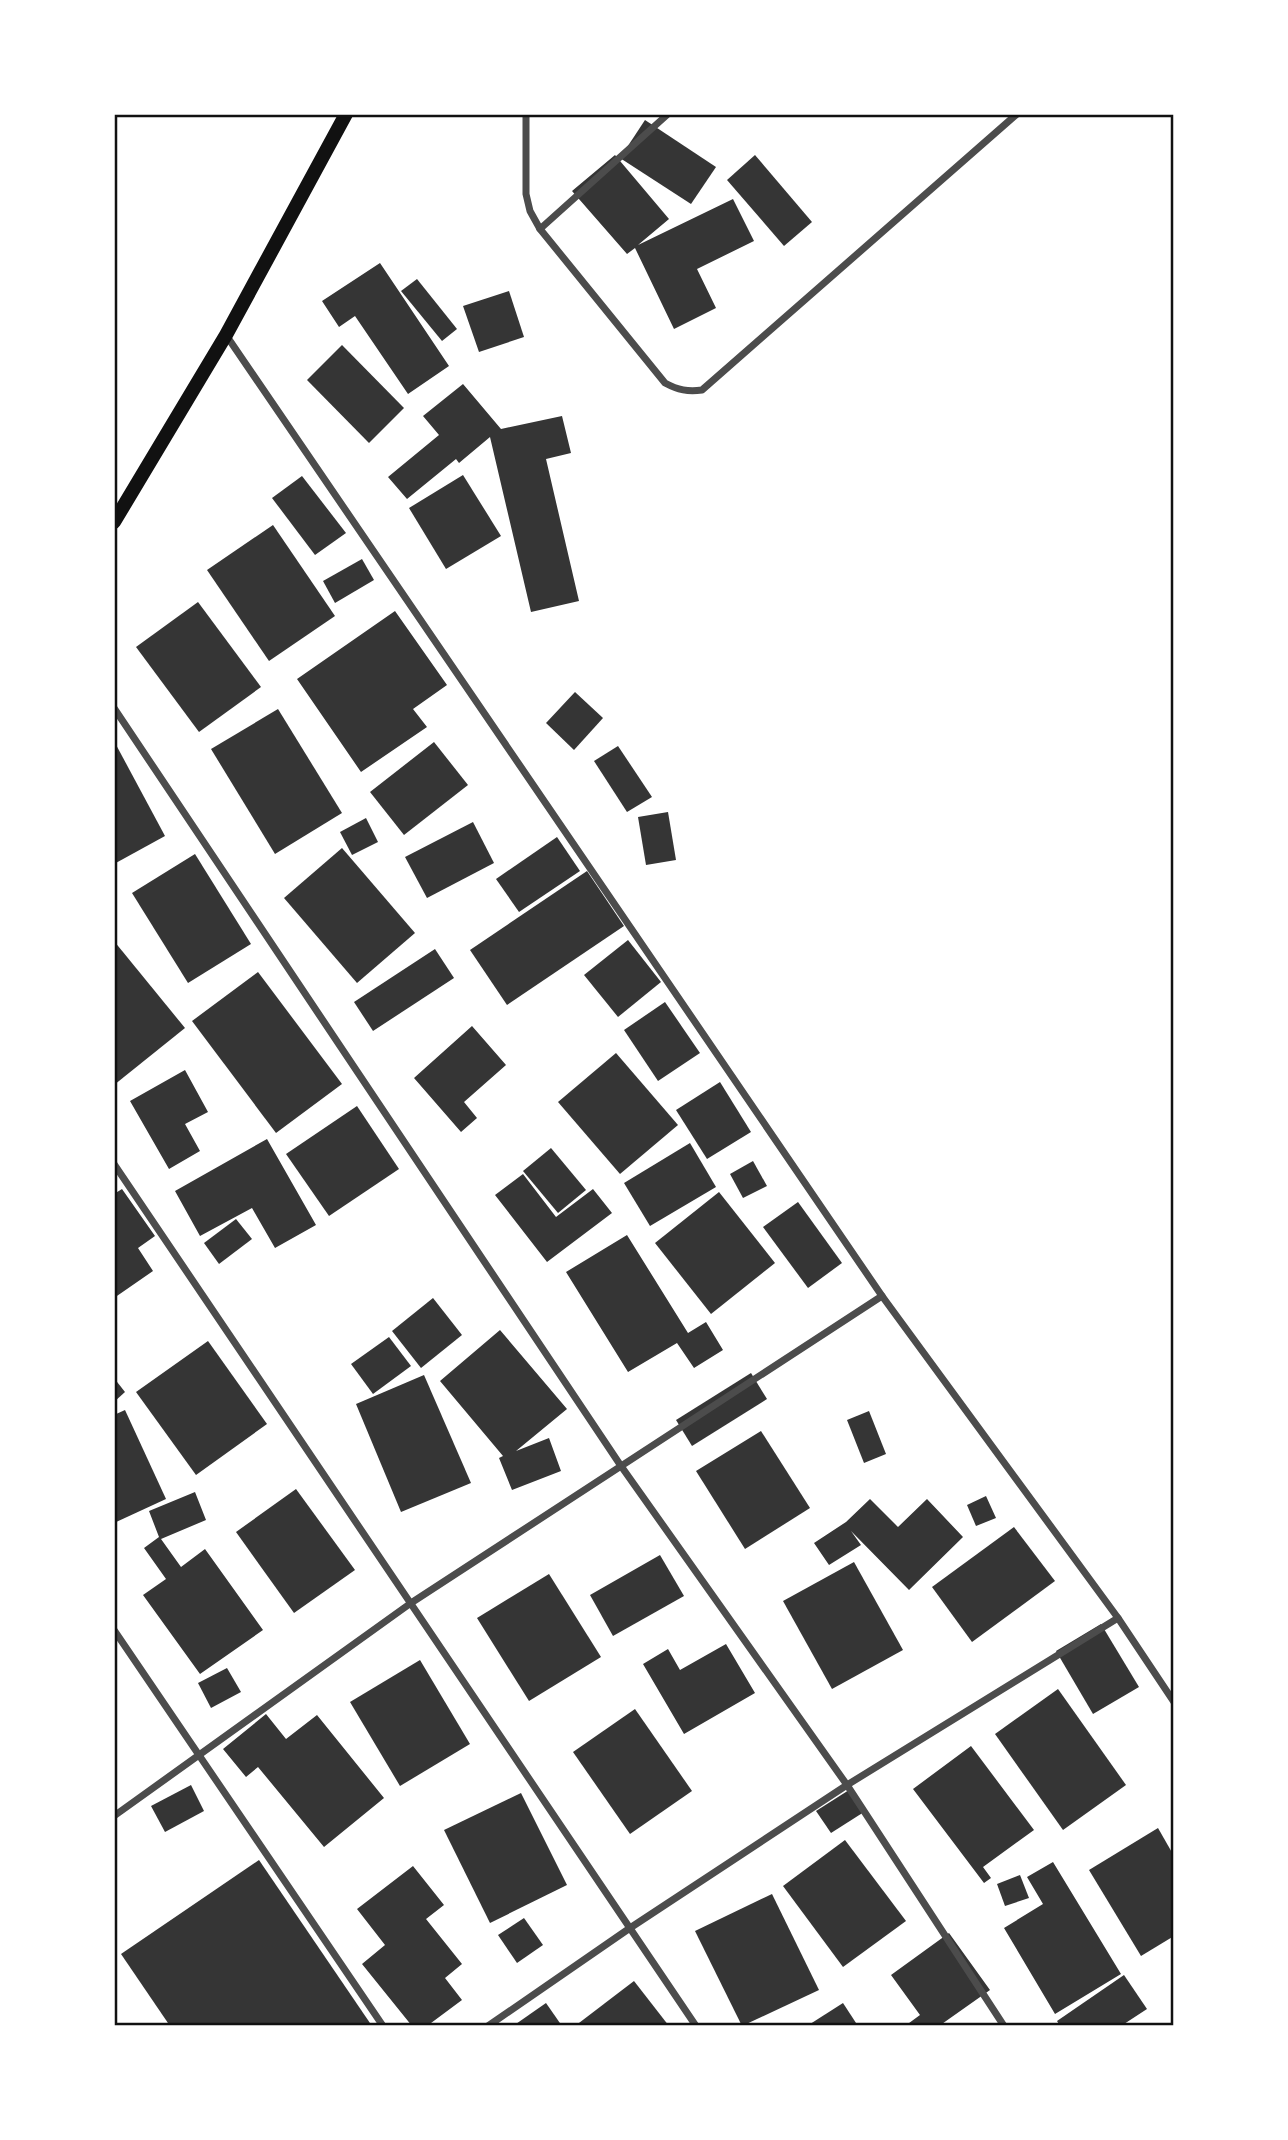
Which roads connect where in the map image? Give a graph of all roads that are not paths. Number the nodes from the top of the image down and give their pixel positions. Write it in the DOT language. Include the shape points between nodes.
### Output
graph roads {
  1 [pos="346,114"];
  2 [pos="526,114"];
  3 [pos="668,114"];
  4 [pos="1017,114"];
  5 [pos="540,229"];
  6 [pos="226,335"];
  7 [pos="114,522"];
  8 [pos="114,708"];
  9 [pos="114,1164"];
  10 [pos="882,1296"];
  11 [pos="621,1466"];
  12 [pos="411,1603"];
  13 [pos="1118,1618"];
  14 [pos="114,1630"];
  15 [pos="1174,1702"];
  16 [pos="199,1755"];
  17 [pos="847,1785"];
  18 [pos="114,1816"];
  19 [pos="630,1928"];
  20 [pos="383,2026"];
  21 [pos="488,2026"];
  22 [pos="696,2026"];
  23 [pos="1004,2026"];
  1 -- 6 [label="main road"];
  2 -- 5 [label="street" via="526,194"];
  3 -- 5 [label="street"];
  4 -- 5 [label="street" via="702,390 677,389 665,383"];
  6 -- 7 [label="main road"];
  6 -- 10 [label="street"];
  8 -- 11 [label="street"];
  9 -- 12 [label="street"];
  10 -- 11 [label="street"];
  10 -- 13 [label="street"];
  11 -- 12 [label="street"];
  11 -- 17 [label="street"];
  12 -- 16 [label="street"];
  12 -- 19 [label="street"];
  13 -- 15 [label="street"];
  13 -- 17 [label="street"];
  14 -- 16 [label="street"];
  16 -- 18 [label="street"];
  16 -- 20 [label="street"];
  17 -- 19 [label="street"];
  17 -- 23 [label="street"];
  19 -- 21 [label="street"];
  19 -- 22 [label="street"];
}
